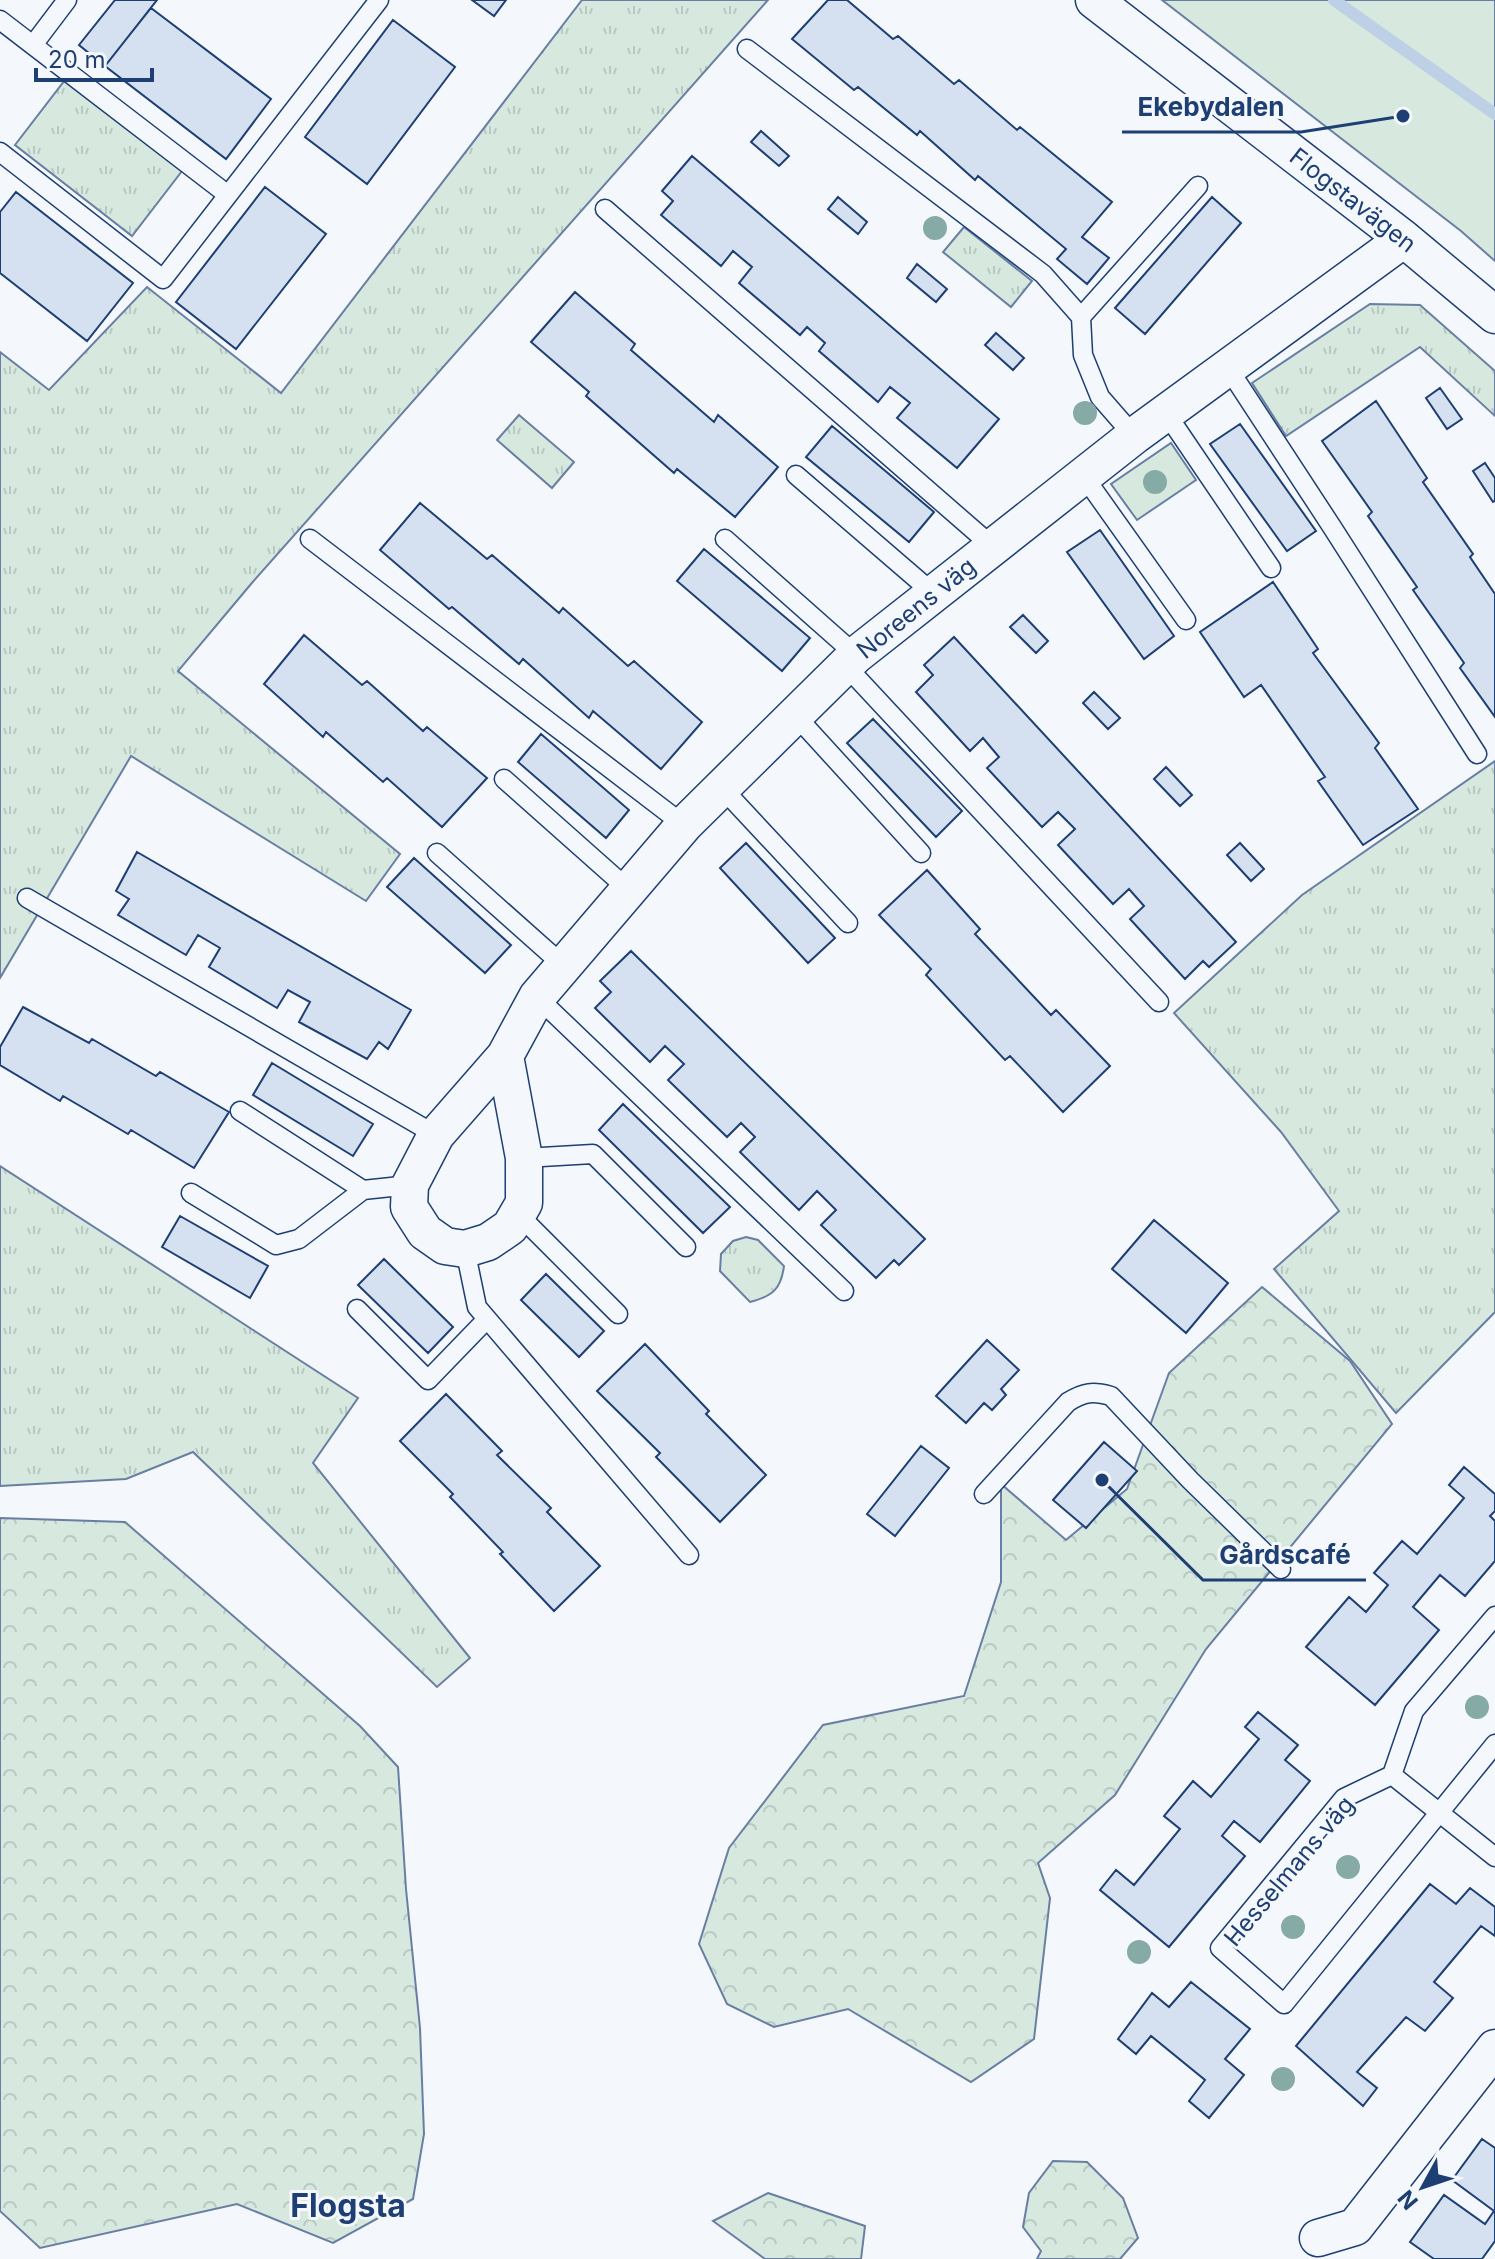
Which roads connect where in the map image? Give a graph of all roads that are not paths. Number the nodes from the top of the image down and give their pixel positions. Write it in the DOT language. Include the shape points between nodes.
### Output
graph roads {
  1 [pos="67,0"];
  2 [pos="379,0"];
  3 [pos="1094,0"];
  4 [pos="0,20"];
  5 [pos="33,45"];
  6 [pos="747,49"];
  7 [pos="0,152"];
  8 [pos="1198,186"];
  9 [pos="228,195"];
  10 [pos="605,209"];
  11 [pos="1404,239"];
  12 [pos="1495,315"];
  13 [pos="1081,317"];
  14 [pos="1228,368"];
  15 [pos="1166,413"];
  16 [pos="1134,436"];
  17 [pos="796,475"];
  18 [pos="1083,475"];
  19 [pos="310,539"];
  20 [pos="725,539"];
  21 [pos="992,546"];
  22 [pos="1271,568"];
  23 [pos="933,593"];
  24 [pos="1186,620"];
  25 [pos="851,660"];
  26 [pos="795,715"];
  27 [pos="1477,754"];
  28 [pos="504,779"];
  29 [pos="722,788"];
  30 [pos="684,825"];
  31 [pos="437,853"];
  32 [pos="921,853"];
  33 [pos="629,890"];
  34 [pos="27,898"];
  35 [pos="848,923"];
  36 [pos="564,966"];
  37 [pos="537,997"];
  38 [pos="1159,1002"];
  39 [pos="505,1056"];
  40 [pos="240,1111"];
  41 [pos="436,1135"];
  42 [pos="524,1158"];
  43 [pos="410,1185"];
  44 [pos="363,1190"];
  45 [pos="191,1193"];
  46 [pos="518,1214"];
  47 [pos="686,1247"];
  48 [pos="465,1249"];
  49 [pos="844,1291"];
  50 [pos="357,1309"];
  51 [pos="618,1314"];
  52 [pos="487,1319"];
  53 [pos="984,1494"];
  54 [pos="689,1555"];
  55 [pos="1281,1569"];
  56 [pos="1495,1616"];
  57 [pos="1495,1744"];
  58 [pos="1392,1775"];
  59 [pos="1439,1814"];
  60 [pos="1495,1857"];
  61 [pos="1495,2048"];
  62 [pos="1318,2238"];
  1 -- 5 [label="lane"];
  2 -- 9 [label="lane"];
  3 -- 11 [label="street, Flogstavägen"];
  4 -- 5 [label="lane"];
  5 -- 9 [label="lane"];
  6 -- 13 [label="lane" via="1043,274"];
  7 -- 9 [label="lane" via="163,279"];
  8 -- 13 [label="lane"];
  10 -- 21 [label="lane"];
  11 -- 12 [label="street, Flogstavägen"];
  11 -- 14 [label="street, Noreens väg"];
  13 -- 16 [label="lane" via="1083,355 1100,397"];
  14 -- 15 [label="street, Noreens väg"];
  14 -- 27 [label="lane"];
  15 -- 16 [label="street, Noreens väg"];
  15 -- 22 [label="lane"];
  16 -- 18 [label="street, Noreens väg"];
  17 -- 23 [label="lane"];
  18 -- 21 [label="street, Noreens väg"];
  18 -- 24 [label="lane"];
  19 -- 30 [label="lane"];
  20 -- 25 [label="lane"];
  21 -- 23 [label="street, Noreens väg"];
  23 -- 25 [label="street, Noreens väg"];
  25 -- 26 [label="street, Noreens väg"];
  25 -- 38 [label="lane"];
  26 -- 29 [label="street, Noreens väg"];
  26 -- 32 [label="lane"];
  28 -- 33 [label="lane"];
  29 -- 30 [label="street, Noreens väg"];
  29 -- 35 [label="lane"];
  30 -- 33 [label="street, Noreens väg"];
  31 -- 36 [label="lane"];
  33 -- 36 [label="street, Noreens väg"];
  34 -- 41 [label="lane"];
  36 -- 37 [label="street, Noreens väg"];
  37 -- 39 [label="street, Noreens väg"];
  37 -- 49 [label="lane"];
  39 -- 41 [label="street, Noreens väg"];
  39 -- 42 [label="street"];
  40 -- 44 [label="lane"];
  41 -- 43 [label="street, Noreens väg"];
  42 -- 46 [label="street" via="524,1203"];
  42 -- 47 [label="lane" via="593,1154"];
  43 -- 44 [label="lane"];
  43 -- 48 [label="street" via="409,1207 425,1232 445,1246"];
  44 -- 45 [label="lane" via="299,1239 276,1245"];
  46 -- 48 [label="street" via="510,1227 488,1242"];
  46 -- 51 [label="lane"];
  48 -- 52 [label="lane" via="477,1307"];
  50 -- 52 [label="lane" via="428,1380"];
  52 -- 54 [label="lane"];
  53 -- 55 [label="lane" via="1068,1402 1096,1392 1111,1396"];
  56 -- 58 [label="lane" via="1414,1711"];
  57 -- 59 [label="lane, Hesselmans väg"];
  58 -- 59 [label="lane"];
  58 -- 59 [label="lane, Hesselmans väg" via="1344,1798 1220,1948 1284,2004"];
  59 -- 60 [label="lane"];
  61 -- 62 [label="street" via="1355,2227"];
}
